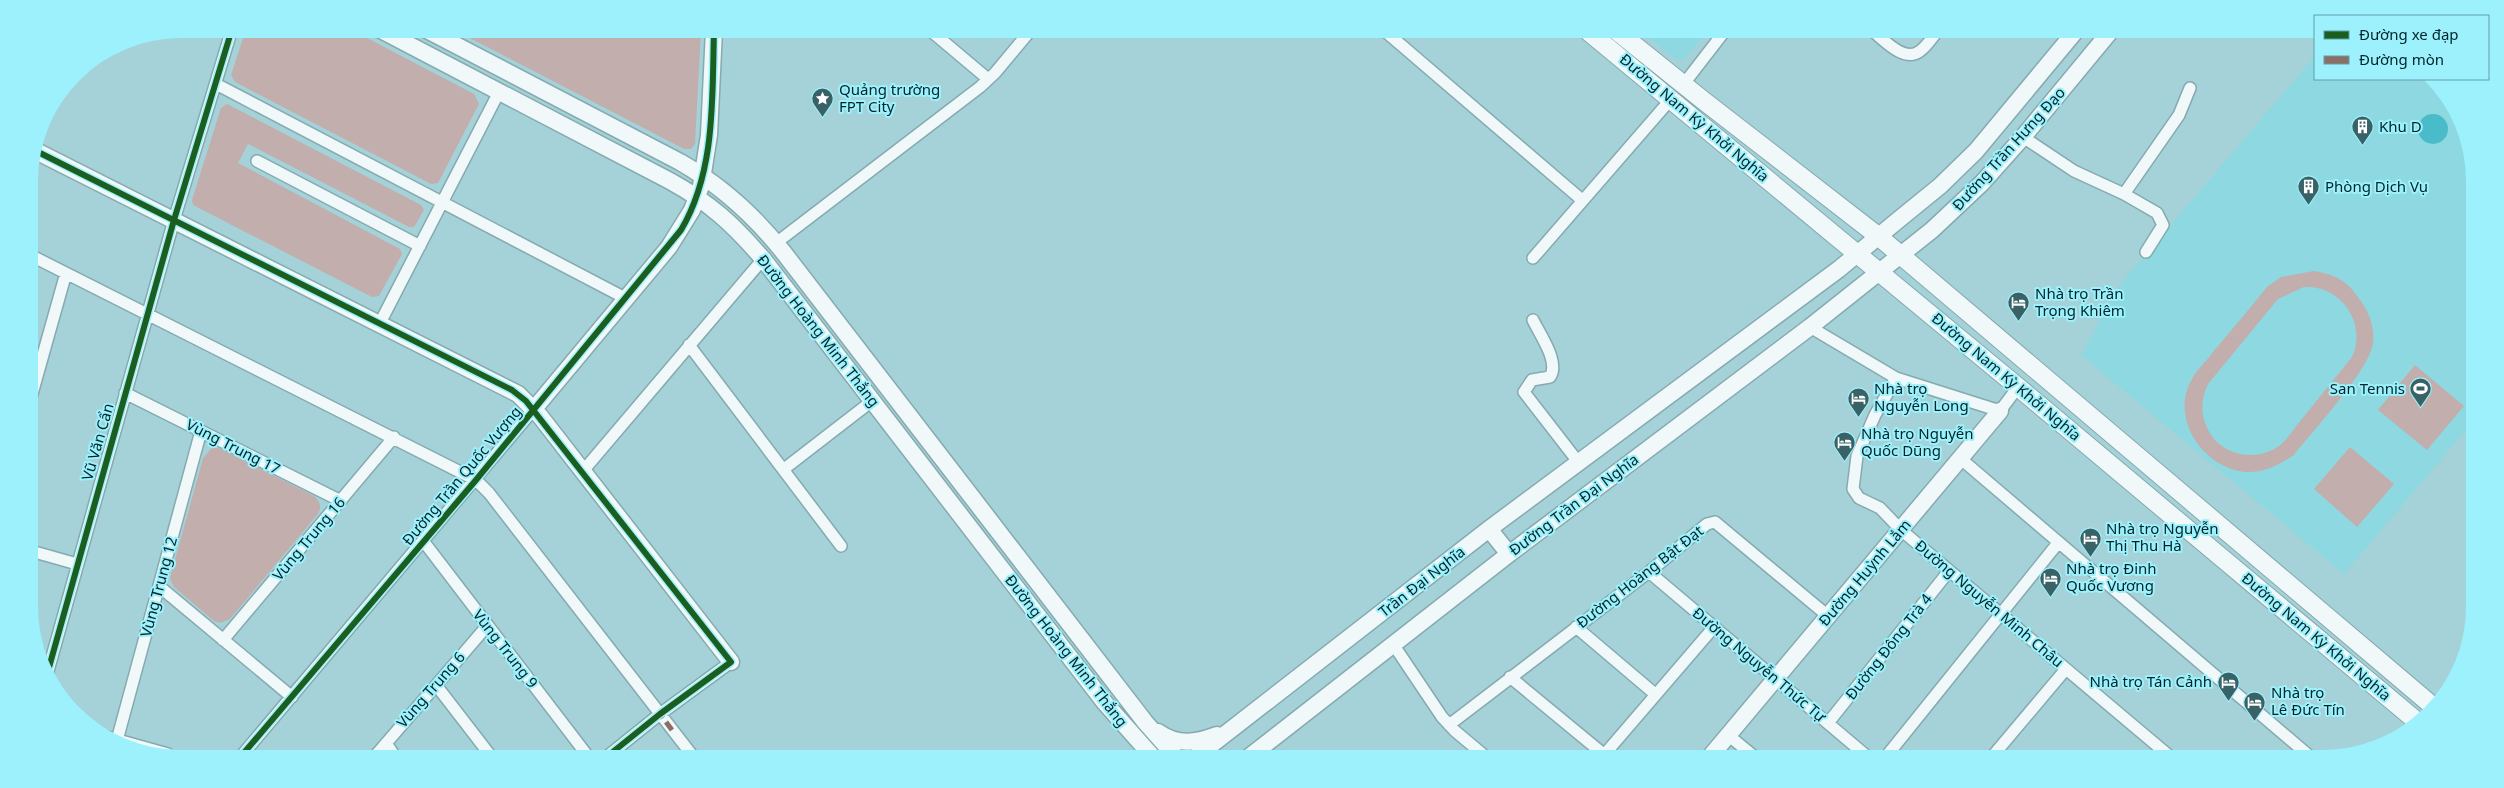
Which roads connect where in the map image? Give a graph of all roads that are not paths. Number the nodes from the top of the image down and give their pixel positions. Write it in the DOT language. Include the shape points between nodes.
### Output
graph roads {
  1 [pos="230,37"];
  2 [pos="393,37"];
  3 [pos="450,37"];
  4 [pos="714,37"];
  5 [pos="939,37"];
  6 [pos="1025,37"];
  7 [pos="1392,37"];
  8 [pos="1595,37"];
  9 [pos="1624,37"];
  10 [pos="1720,37"];
  11 [pos="1880,37"];
  12 [pos="1932,37"];
  13 [pos="2071,37"];
  14 [pos="2106,37"];
  15 [pos="509,74"];
  16 [pos="988,79"];
  17 [pos="216,84"];
  18 [pos="1683,85"];
  19 [pos="2190,88"];
  20 [pos="499,92"];
  21 [pos="1671,99"];
  22 [pos="2023,137"];
  23 [pos="40,153"];
  24 [pos="258,161"];
  25 [pos="703,175"];
  26 [pos="2124,194"];
  27 [pos="698,196"];
  28 [pos="1582,200"];
  29 [pos="442,203"];
  30 [pos="174,220"];
  31 [pos="1878,236"];
  32 [pos="776,243"];
  33 [pos="420,246"];
  34 [pos="2146,252"];
  35 [pos="1857,253"];
  36 [pos="1901,256"];
  37 [pos="1534,258"];
  38 [pos="38,259"];
  39 [pos="763,259"];
  40 [pos="1881,272"];
  41 [pos="66,273"];
  42 [pos="627,299"];
  43 [pos="148,314"];
  44 [pos="1533,320"];
  45 [pos="380,324"];
  46 [pos="1810,327"];
  47 [pos="689,345"];
  48 [pos="38,374"];
  49 [pos="1896,378"];
  50 [pos="2018,387"];
  51 [pos="888,389"];
  52 [pos="125,393"];
  53 [pos="872,401"];
  54 [pos="534,409"];
  55 [pos="2000,411"];
  56 [pos="202,431"];
  57 [pos="394,437"];
  58 [pos="1961,459"];
  59 [pos="1579,462"];
  60 [pos="784,469"];
  61 [pos="583,471"];
  62 [pos="476,480"];
  63 [pos="340,501"];
  64 [pos="1489,530"];
  65 [pos="1901,530"];
  66 [pos="424,542"];
  67 [pos="2058,543"];
  68 [pos="841,546"];
  69 [pos="37,553"];
  70 [pos="1509,554"];
  71 [pos="78,564"];
  72 [pos="1949,571"];
  73 [pos="1649,572"];
  74 [pos="160,587"];
  75 [pos="2000,614"];
  76 [pos="1828,616"];
  77 [pos="487,626"];
  78 [pos="1576,627"];
  79 [pos="1714,627"];
  80 [pos="223,640"];
  81 [pos="1393,644"];
  82 [pos="731,662"];
  83 [pos="49,665"];
  84 [pos="2066,669"];
  85 [pos="1510,677"];
  86 [pos="1777,679"];
  87 [pos="436,684"];
  88 [pos="1655,694"];
  89 [pos="292,697"];
  90 [pos="1105,703"];
  91 [pos="2430,703"];
  92 [pos="660,714"];
  93 [pos="2413,718"];
  94 [pos="1145,722"];
  95 [pos="1828,723"];
  96 [pos="1449,725"];
  97 [pos="1231,730"];
  98 [pos="1728,735"];
  99 [pos="118,736"];
  100 [pos="386,743"];
  101 [pos="246,750"];
  102 [pos="380,750"];
  103 [pos="391,750"];
  104 [pos="486,750"];
  105 [pos="584,750"];
  106 [pos="615,750"];
  107 [pos="688,750"];
  108 [pos="1136,750"];
  109 [pos="1147,750"];
  110 [pos="1170,750"];
  111 [pos="1205,750"];
  112 [pos="1258,750"];
  113 [pos="1478,750"];
  114 [pos="1599,750"];
  115 [pos="1611,750"];
  116 [pos="1716,750"];
  117 [pos="1746,750"];
  118 [pos="1860,750"];
  119 [pos="1891,750"];
  120 [pos="1998,750"];
  121 [pos="2158,750"];
  122 [pos="2302,750"];
  1 -- 17 [label="street, Vũ Văn Cẩn"];
  2 -- 20 [label="main road, Đường Hoàng Minh Thắng"];
  3 -- 15 [label="main road, Đường Hoàng Minh Thắng"];
  4 -- 25 [label="main road, Đường Trần Quốc Vượng" via="711,114"];
  5 -- 16 [label="street"];
  6 -- 16 [label="street"];
  7 -- 28 [label="street"];
  8 -- 21 [label="main road, Đường Nam Kỳ Khởi Nghĩa"];
  9 -- 18 [label="main road, Đường Nam Kỳ Khởi Nghĩa"];
  10 -- 18 [label="street"];
  11 -- 12 [label="street" via="1898,51 1909,54 1919,52"];
  13 -- 31 [label="main road, Đường Trần Hưng Đạo" via="1976,151 1940,186"];
  14 -- 22 [label="main road, Đường Trần Hưng Đạo"];
  15 -- 20 [label="main road"];
  15 -- 25 [label="main road, Đường Hoàng Minh Thắng"];
  16 -- 32 [label="street"];
  17 -- 29 [label="street"];
  17 -- 30 [label="street, Vũ Văn Cẩn"];
  18 -- 21 [label="main road"];
  18 -- 31 [label="main road, Đường Nam Kỳ Khởi Nghĩa"];
  19 -- 26 [label="street" via="2179,115"];
  20 -- 27 [label="main road, Đường Hoàng Minh Thắng"];
  20 -- 29 [label="street"];
  21 -- 28 [label="street"];
  21 -- 35 [label="main road, Đường Nam Kỳ Khởi Nghĩa"];
  22 -- 26 [label="street" via="2074,171"];
  22 -- 36 [label="main road, Đường Trần Hưng Đạo" via="1952,213"];
  23 -- 30 [label="main road"];
  24 -- 33 [label="street"];
  25 -- 27 [label="main road, Đường Trần Quốc Vượng"];
  25 -- 32 [label="main road, Đường Hoàng Minh Thắng" via="734,198"];
  26 -- 34 [label="street" via="2157,213 2162,220 2161,230"];
  27 -- 39 [label="main road, Đường Hoàng Minh Thắng" via="725,218"];
  27 -- 42 [label="main road, Đường Trần Quốc Vượng" via="676,237"];
  28 -- 37 [label="street"];
  29 -- 33 [label="street"];
  29 -- 42 [label="street"];
  30 -- 43 [label="street, Vũ Văn Cẩn"];
  30 -- 45 [label="main road"];
  31 -- 35 [label="main road, Đường Trần Hưng Đạo"];
  31 -- 36 [label="main road, Đường Nam Kỳ Khởi Nghĩa"];
  32 -- 51 [label="main road, Đường Hoàng Minh Thắng"];
  33 -- 45 [label="street"];
  35 -- 40 [label="main road, Đường Nam Kỳ Khởi Nghĩa"];
  35 -- 59 [label="main road, Trần Đại Nghĩa"];
  36 -- 40 [label="main road, Đường Trần Đại Nghĩa"];
  36 -- 91 [label="main road, Đường Nam Kỳ Khởi Nghĩa"];
  38 -- 41 [label="street"];
  39 -- 47 [label="street"];
  39 -- 53 [label="main road, Đường Hoàng Minh Thắng"];
  40 -- 46 [label="main road, Đường Trần Đại Nghĩa"];
  40 -- 50 [label="main road, Đường Nam Kỳ Khởi Nghĩa"];
  41 -- 43 [label="street"];
  41 -- 48 [label="street"];
  42 -- 54 [label="main road, Đường Trần Quốc Vượng"];
  43 -- 52 [label="street, Vũ Văn Cẩn"];
  43 -- 57 [label="street"];
  44 -- 59 [label="street" via="1547,349 1553,374 1544,380 1532,380 1524,392"];
  45 -- 54 [label="main road" via="512,390"];
  46 -- 49 [label="street"];
  46 -- 70 [label="main road, Đường Trần Đại Nghĩa"];
  47 -- 60 [label="street"];
  47 -- 61 [label="street"];
  49 -- 55 [label="street"];
  49 -- 65 [label="street, Đường Nguyễn Minh Châu" via="1858,456 1853,489 1859,498 1880,508"];
  50 -- 55 [label="street, Đường Huỳnh Lắm"];
  50 -- 93 [label="main road, Đường Nam Kỳ Khởi Nghĩa"];
  51 -- 53 [label="main road"];
  51 -- 94 [label="main road, Đường Hoàng Minh Thắng"];
  52 -- 56 [label="street, Vùng Trung 17"];
  52 -- 71 [label="street, Vũ Văn Cẩn"];
  53 -- 60 [label="street"];
  53 -- 90 [label="main road, Đường Hoàng Minh Thắng"];
  54 -- 61 [label="main road"];
  54 -- 62 [label="street, Đường Trần Quốc Vượng"];
  55 -- 58 [label="main road, Đường Huỳnh Lắm"];
  56 -- 63 [label="street, Vùng Trung 17"];
  56 -- 74 [label="street, Vùng Trung 12"];
  57 -- 62 [label="street"];
  57 -- 63 [label="street, Vùng Trung 16"];
  58 -- 65 [label="main road, Đường Huỳnh Lắm"];
  58 -- 67 [label="street"];
  59 -- 64 [label="main road, Trần Đại Nghĩa"];
  60 -- 68 [label="street"];
  61 -- 82 [label="main road"];
  62 -- 66 [label="street, Đường Trần Quốc Vượng"];
  62 -- 92 [label="street"];
  63 -- 80 [label="street, Vùng Trung 16"];
  64 -- 70 [label="main road"];
  64 -- 97 [label="main road, Trần Đại Nghĩa"];
  65 -- 72 [label="street, Đường Nguyễn Minh Châu"];
  65 -- 76 [label="main road, Đường Huỳnh Lắm"];
  66 -- 77 [label="street, Vùng Trung 9"];
  66 -- 89 [label="street, Đường Trần Quốc Vượng"];
  67 -- 75 [label="street"];
  67 -- 122 [label="street"];
  69 -- 71 [label="street"];
  70 -- 81 [label="main road, Đường Trần Đại Nghĩa"];
  71 -- 83 [label="street, Vũ Văn Cẩn"];
  72 -- 75 [label="street, Đường Nguyễn Minh Châu"];
  72 -- 95 [label="street, Đường Đông Trà 4"];
  73 -- 76 [label="street, Đường Hoàng Bật Đạt" via="1707,524 1715,522"];
  73 -- 78 [label="street, Đường Hoàng Bật Đạt"];
  73 -- 79 [label="street, Đường Nguyễn Thức Tự"];
  74 -- 80 [label="street"];
  74 -- 99 [label="street, Vùng Trung 12"];
  75 -- 84 [label="street, Đường Nguyễn Minh Châu"];
  75 -- 119 [label="street"];
  76 -- 86 [label="main road, Đường Huỳnh Lắm"];
  77 -- 87 [label="street, Vùng Trung 6"];
  77 -- 105 [label="street, Vùng Trung 9"];
  78 -- 85 [label="street, Đường Hoàng Bật Đạt"];
  78 -- 88 [label="street"];
  79 -- 86 [label="street, Đường Nguyễn Thức Tự"];
  79 -- 88 [label="street"];
  80 -- 89 [label="street"];
  81 -- 96 [label="street"];
  81 -- 112 [label="main road, Đường Trần Đại Nghĩa"];
  82 -- 92 [label="street"];
  84 -- 120 [label="street"];
  84 -- 121 [label="street, Đường Nguyễn Minh Châu"];
  85 -- 96 [label="street, Đường Hoàng Bật Đạt"];
  85 -- 114 [label="street"];
  86 -- 95 [label="street, Đường Nguyễn Thức Tự"];
  86 -- 98 [label="main road, Đường Huỳnh Lắm"];
  87 -- 100 [label="street, Vùng Trung 6"];
  87 -- 104 [label="street"];
  88 -- 115 [label="street"];
  89 -- 101 [label="street, Đường Trần Quốc Vượng"];
  90 -- 108 [label="main road"];
  90 -- 109 [label="main road, Đường Hoàng Minh Thắng"];
  92 -- 106 [label="street"];
  92 -- 107 [label="street"];
  94 -- 97 [label="main road" via="1163,736 1184,743"];
  94 -- 110 [label="main road, Đường Hoàng Minh Thắng"];
  95 -- 118 [label="street, Đường Nguyễn Thức Tự"];
  96 -- 113 [label="street"];
  97 -- 111 [label="main road, Trần Đại Nghĩa"];
  98 -- 116 [label="main road, Đường Huỳnh Lắm"];
  98 -- 117 [label="street"];
  100 -- 102 [label="street, Vùng Trung 6"];
  100 -- 103 [label="street"];
}
